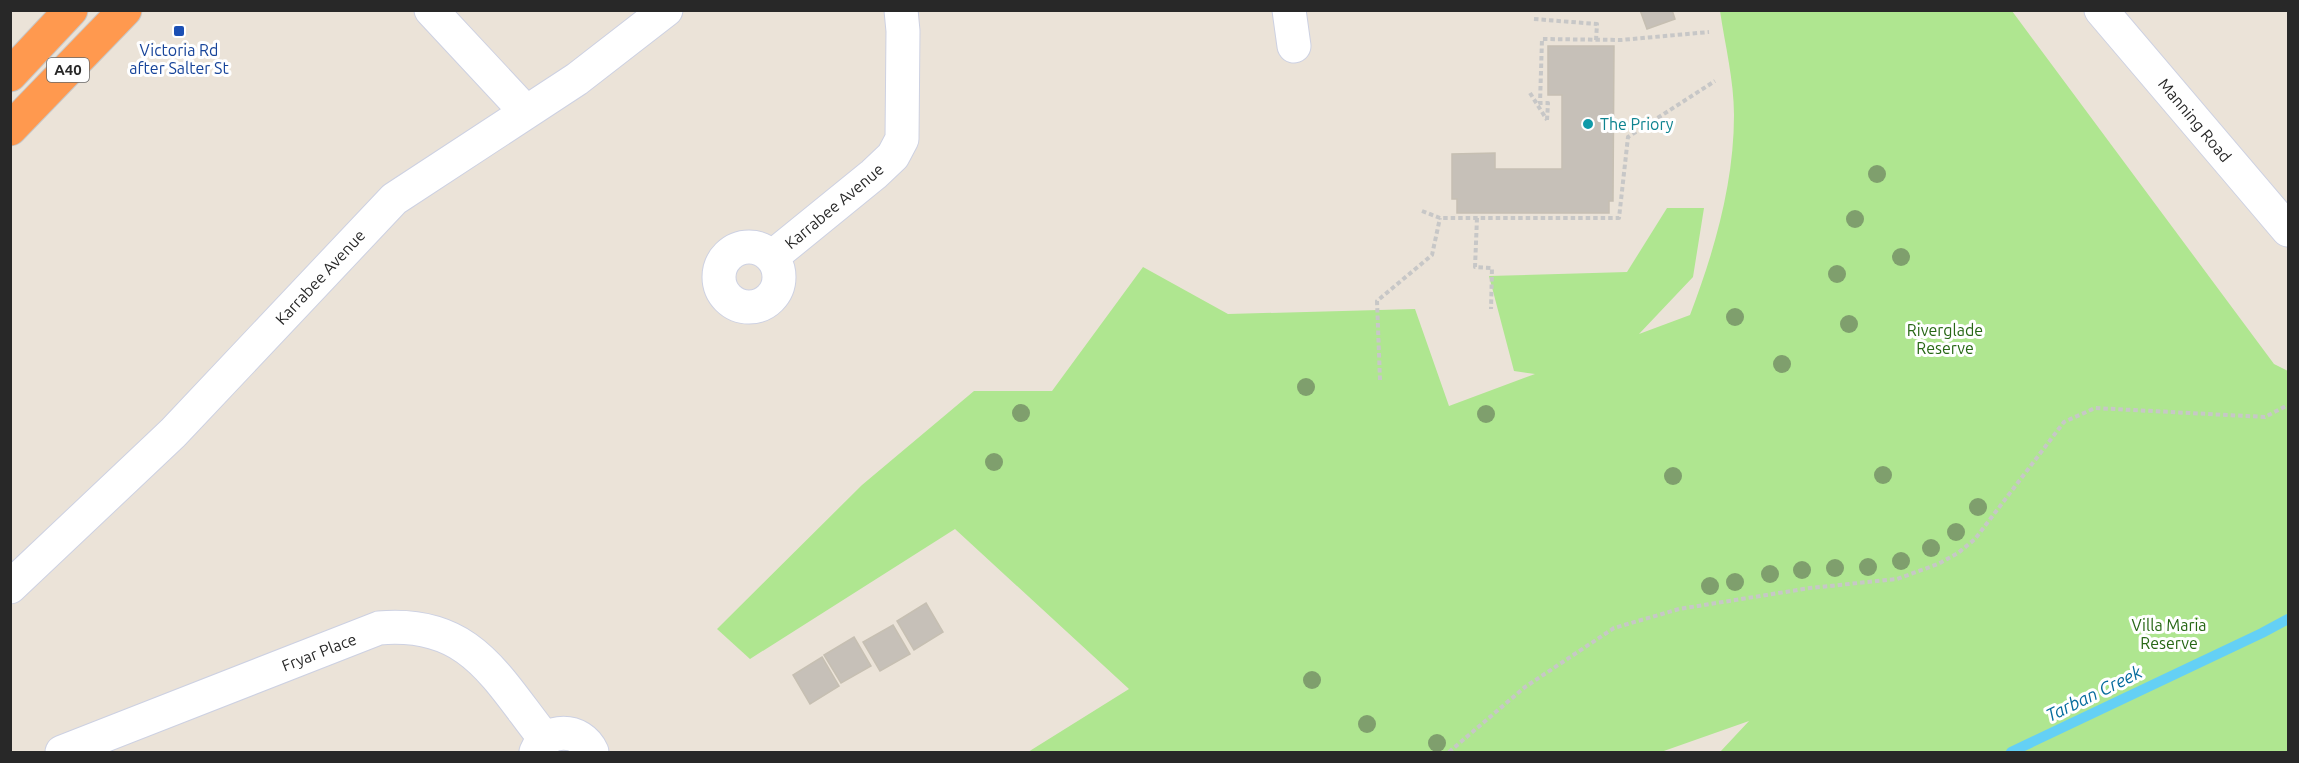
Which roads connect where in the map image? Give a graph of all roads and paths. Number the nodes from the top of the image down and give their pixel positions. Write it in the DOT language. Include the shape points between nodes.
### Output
graph roads {
  1 [pos="71,10"];
  2 [pos="125,10"];
  3 [pos="431,10"];
  4 [pos="666,10"];
  5 [pos="901,10"];
  6 [pos="1289,10"];
  7 [pos="2101,10"];
  8 [pos="1534,20"];
  9 [pos="1709,32"];
  10 [pos="1596,40"];
  11 [pos="1294,46"];
  12 [pos="10,75"];
  13 [pos="1715,81"];
  14 [pos="1530,93"];
  15 [pos="526,112"];
  16 [pos="10,129"];
  17 [pos="1422,211"];
  18 [pos="1440,218"];
  19 [pos="1477,218"];
  20 [pos="2289,230"];
  21 [pos="772,257"];
  22 [pos="1491,309"];
  23 [pos="1380,380"];
  24 [pos="2289,405"];
  25 [pos="10,586"];
  26 [pos="540,746"];
  27 [pos="62,753"];
  28 [pos="592,753"];
  29 [pos="1449,753"];
  1 -- 12 [label="highway, A40"];
  2 -- 16 [label="highway, A40"];
  3 -- 15 [label="street"];
  4 -- 15 [label="street, Karrabee Avenue" via="577,79"];
  5 -- 21 [label="street, Karrabee Avenue" via="902,139 893,156 874,174"];
  6 -- 11 [label="street"];
  7 -- 20 [label="street, Manning Road"];
  8 -- 10 [label="path" via="1597,24"];
  9 -- 10 [label="path"];
  10 -- 14 [label="path" via="1542,39 1540,103 1548,103 1547,120"];
  13 -- 19 [label="path" via="1628,136 1619,218"];
  15 -- 25 [label="street, Karrabee Avenue" via="394,199 173,433"];
  17 -- 18 [label="path"];
  18 -- 19 [label="path"];
  18 -- 23 [label="path" via="1432,255 1377,301"];
  19 -- 22 [label="path" via="1475,267 1492,268"];
  24 -- 29 [label="path" via="2265,417 2095,408 2064,422 1975,539 1958,553 1897,579 1680,609 1614,628 1525,687"];
  26 -- 27 [label="street, Fryar Place" via="482,661 442,634 402,626 379,628"];
  26 -- 28 [label="street, Fryar Place" via="564,732 583,740"];
}
